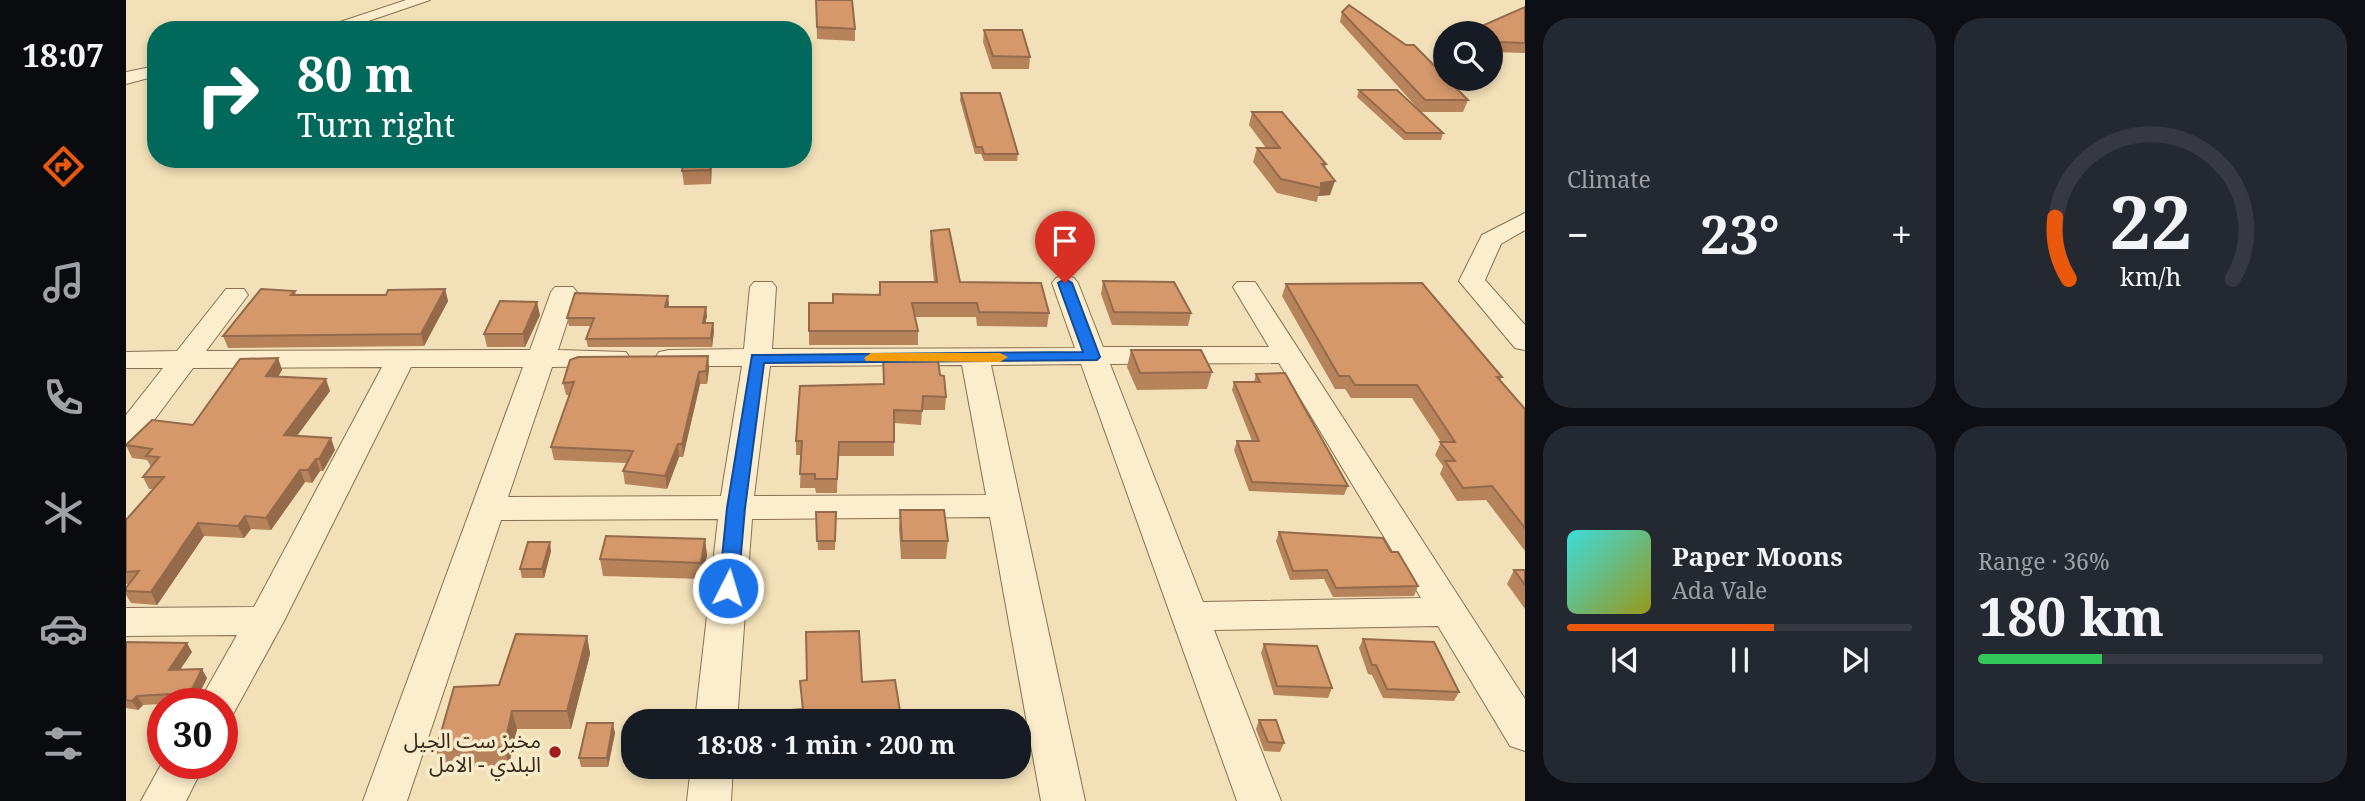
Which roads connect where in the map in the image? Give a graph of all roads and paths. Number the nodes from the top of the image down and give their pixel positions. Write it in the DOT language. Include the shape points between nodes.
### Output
graph roads {
  1 [pos="422,0"];
  2 [pos="353,21"];
  3 [pos="147,73"];
  4 [pos="126,78"];
  5 [pos="1525,220"];
  6 [pos="1491,240"];
  7 [pos="1525,244"];
  8 [pos="1065,283"];
  9 [pos="1246,287"];
  10 [pos="763,288"];
  11 [pos="564,292"];
  12 [pos="235,295"];
  13 [pos="1525,342"];
  14 [pos="1289,355"];
  15 [pos="975,357"];
  16 [pos="1092,357"];
  17 [pos="757,358"];
  18 [pos="543,359"];
  19 [pos="126,360"];
  20 [pos="185,360"];
  21 [pos="400,360"];
  22 [pos="126,436"];
  23 [pos="1004,506"];
  24 [pos="736,508"];
  25 [pos="490,509"];
  26 [pos="1449,612"];
  27 [pos="1189,616"];
  28 [pos="265,621"];
  29 [pos="126,622"];
  30 [pos="227,688"];
  31 [pos="717,709"];
  32 [pos="1525,734"];
  33 [pos="175,779"];
  34 [pos="711,779"];
  35 [pos="163,801"];
  36 [pos="386,801"];
  37 [pos="709,801"];
  38 [pos="1063,801"];
  39 [pos="1259,801"];
  1 -- 2 [label="street"];
  3 -- 4 [label="street"];
  5 -- 6 [label="street"];
  6 -- 7 [label="street"];
  6 -- 13 [label="street" via="1472,281"];
  8 -- 16 [label="street"];
  9 -- 14 [label="street"];
  10 -- 17 [label="street"];
  11 -- 18 [label="street"];
  12 -- 20 [label="street"];
  14 -- 16 [label="street"];
  14 -- 26 [label="street"];
  15 -- 16 [label="street"];
  15 -- 17 [label="street"];
  15 -- 23 [label="street"];
  16 -- 27 [label="street"];
  17 -- 18 [label="street"];
  17 -- 24 [label="street"];
  18 -- 21 [label="street"];
  18 -- 25 [label="street"];
  19 -- 20 [label="street"];
  20 -- 21 [label="street"];
  20 -- 22 [label="street"];
  21 -- 28 [label="street"];
  23 -- 24 [label="street"];
  23 -- 38 [label="street"];
  24 -- 25 [label="street"];
  24 -- 31 [label="street"];
  25 -- 36 [label="street"];
  26 -- 27 [label="street"];
  26 -- 32 [label="street"];
  27 -- 39 [label="street"];
  28 -- 29 [label="street"];
  28 -- 30 [label="street"];
  33 -- 35 [label="street"];
  34 -- 37 [label="street"];
}
